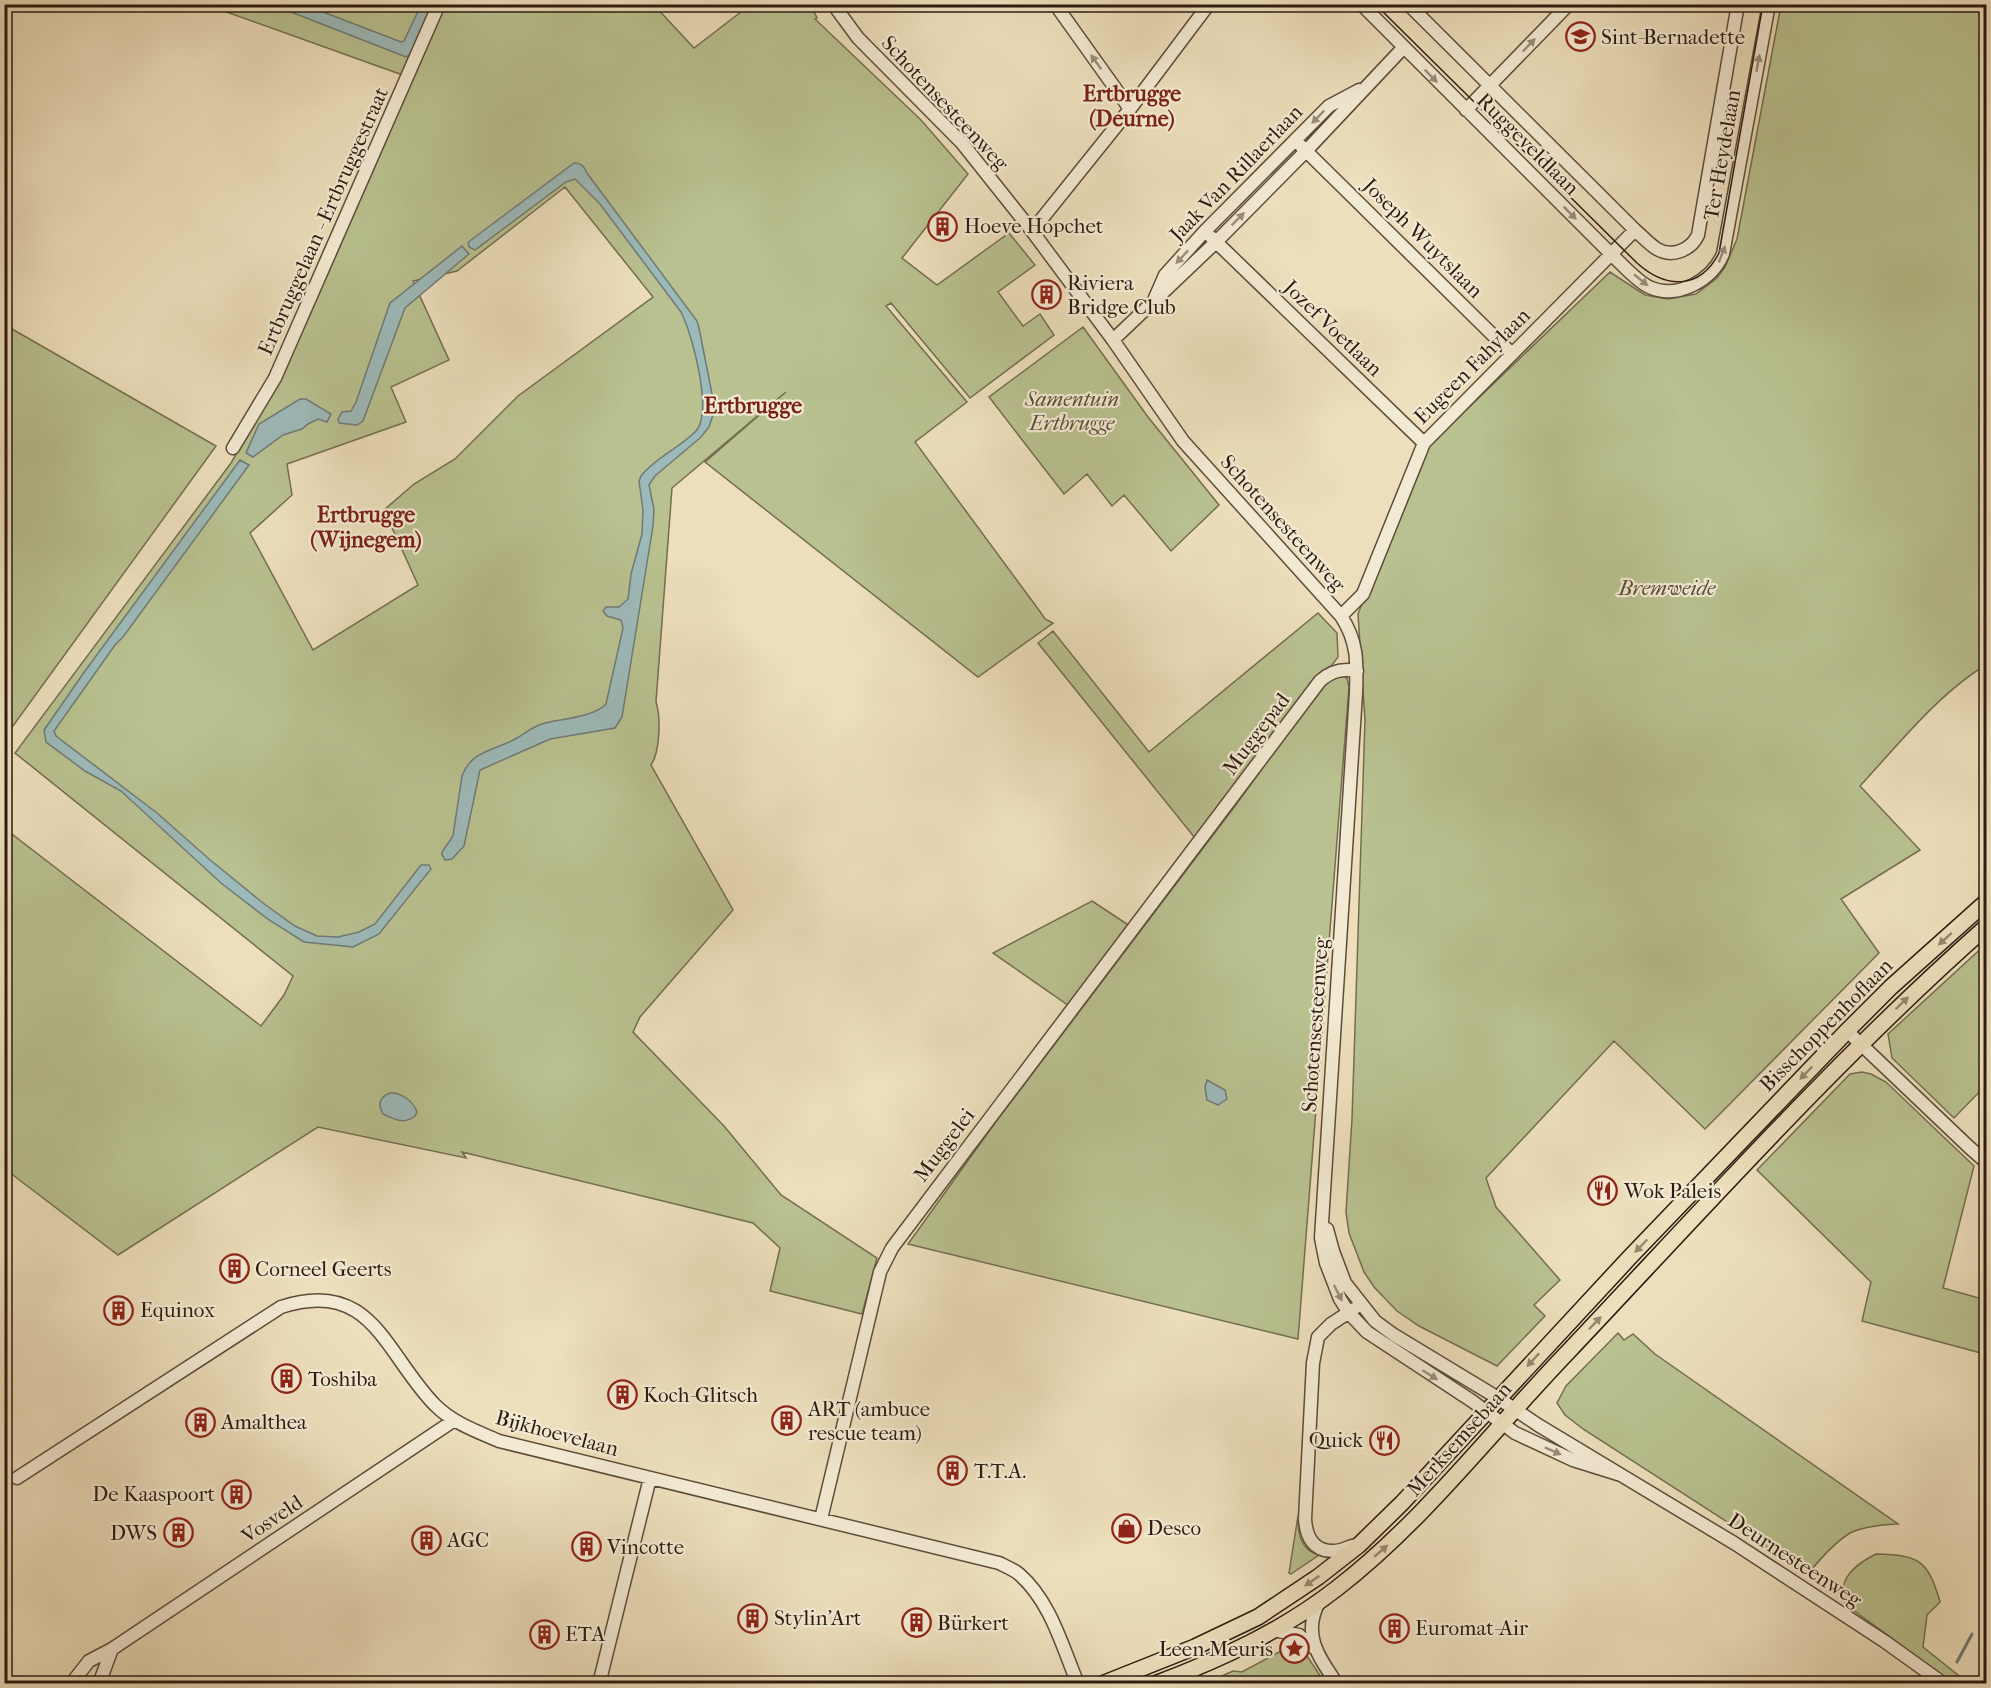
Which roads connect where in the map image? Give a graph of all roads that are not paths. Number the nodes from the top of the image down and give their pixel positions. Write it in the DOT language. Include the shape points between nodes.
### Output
graph roads {
  1 [pos="439,4"];
  2 [pos="833,4"];
  3 [pos="1055,4"];
  4 [pos="1209,4"];
  5 [pos="1361,4"];
  6 [pos="1408,4"];
  7 [pos="1569,4"];
  8 [pos="1738,4"];
  9 [pos="1769,4"];
  10 [pos="1403,48"];
  11 [pos="1367,86"];
  12 [pos="1490,86"];
  13 [pos="1130,109"];
  14 [pos="1466,110"];
  15 [pos="1295,141"];
  16 [pos="1306,151"];
  17 [pos="1635,230"];
  18 [pos="1032,231"];
  19 [pos="1205,231"];
  20 [pos="1216,242"];
  21 [pos="1654,247"];
  22 [pos="1610,253"];
  23 [pos="1679,289"];
  24 [pos="1152,305"];
  25 [pos="1113,340"];
  26 [pos="1512,354"];
  27 [pos="1424,443"];
  28 [pos="233,448"];
  29 [pos="1341,615"];
  30 [pos="1357,671"];
  31 [pos="1199,843"];
  32 [pos="1986,902"];
  33 [pos="1986,927"];
  34 [pos="1847,1031"];
  35 [pos="1861,1044"];
  36 [pos="1749,1161"];
  37 [pos="1986,1162"];
  38 [pos="1700,1184"];
  39 [pos="1324,1193"];
  40 [pos="1323,1216"];
  41 [pos="1360,1304"];
  42 [pos="1349,1313"];
  43 [pos="1498,1398"];
  44 [pos="1514,1409"];
  45 [pos="1486,1411"];
  46 [pos="453,1421"];
  47 [pos="1502,1423"];
  48 [pos="1622,1475"];
  49 [pos="17,1478"];
  50 [pos="650,1478"];
  51 [pos="821,1518"];
  52 [pos="1359,1545"];
  53 [pos="1319,1602"];
  54 [pos="1273,1630"];
  55 [pos="112,1649"];
  56 [pos="1316,1650"];
  57 [pos="71,1683"];
  58 [pos="99,1683"];
  59 [pos="599,1683"];
  60 [pos="1078,1683"];
  61 [pos="1102,1683"];
  62 [pos="1155,1683"];
  63 [pos="1336,1683"];
  64 [pos="1944,1683"];
  1 -- 28 [label="street, Ertbruggelaan - Ertbruggestraat" via="275,378"];
  2 -- 18 [label="street, Schotensesteenweg" via="858,38 962,142"];
  13 -- 3 [label="street, one-way"];
  4 -- 13 [label="street"];
  5 -- 10 [label="street, Ruggeveldlaan"];
  6 -- 12 [label="street, Ruggeveldlaan"];
  12 -- 7 [label="street, one-way"];
  8 -- 21 [label="street, Ter Heydelaan" via="1698,236 1691,246 1680,251 1663,252"];
  23 -- 9 [label="street, Ter Heydelaan, one-way" via="1709,275 1723,254"];
  10 -- 11 [label="street, Jaak Van Rillaerlaan"];
  10 -- 14 [label="street, Ruggeveldlaan, one-way"];
  11 -- 15 [label="street, Jaak Van Rillaerlaan, one-way" via="1329,106"];
  11 -- 16 [label="street, Jaak Van Rillaerlaan"];
  12 -- 14 [label="street"];
  12 -- 17 [label="street, Ruggeveldlaan"];
  13 -- 18 [label="street"];
  14 -- 22 [label="street, Ruggeveldlaan, one-way"];
  15 -- 16 [label="street, Joseph Wuytslaan"];
  15 -- 19 [label="street, Jaak Van Rillaerlaan"];
  20 -- 16 [label="street, Jaak Van Rillaerlaan, one-way"];
  16 -- 26 [label="street, Joseph Wuytslaan"];
  17 -- 21 [label="street, Ruggeveldlaan"];
  17 -- 22 [label="street, Eugeen Fahylaan"];
  18 -- 25 [label="street, Schotensesteenweg"];
  19 -- 20 [label="street, Jozef Voetlaan"];
  19 -- 24 [label="street, Jaak Van Rillaerlaan, one-way" via="1165,275"];
  20 -- 24 [label="street, Jaak Van Rillaerlaan"];
  20 -- 27 [label="street, Jozef Voetlaan"];
  22 -- 23 [label="street, Ruggeveldlaan, one-way" via="1646,285 1659,290"];
  22 -- 26 [label="street, Eugeen Fahylaan"];
  24 -- 25 [label="street, Jaak Van Rillaerlaan"];
  25 -- 29 [label="street, Schotensesteenweg" via="1183,441"];
  26 -- 27 [label="street, Eugeen Fahylaan"];
  27 -- 29 [label="street, Eugeen Fahylaan" via="1363,594"];
  29 -- 30 [label="street, Schotensesteenweg" via="1354,643"];
  30 -- 31 [label="street, Muggepad" via="1333,672 1320,681"];
  30 -- 39 [label="street, Schotensesteenweg"];
  31 -- 51 [label="street, Muggelei" via="889,1252 880,1272"];
  32 -- 34 [label="main road, Bisschoppenhoflaan, one-way"];
  35 -- 33 [label="main road, Bisschoppenhoflaan, one-way"];
  34 -- 35 [label="street"];
  34 -- 38 [label="main road, Bisschoppenhoflaan, one-way"];
  35 -- 36 [label="main road, Bisschoppenhoflaan"];
  35 -- 37 [label="street"];
  44 -- 36 [label="main road, Merksemsebaan, one-way"];
  38 -- 43 [label="main road, Merksemsebaan, one-way"];
  39 -- 40 [label="street, Deurnesteenweg"];
  40 -- 41 [label="street, Deurnesteenweg" via="1339,1269"];
  40 -- 42 [label="street, Deurnesteenweg, one-way" via="1321,1238 1326,1263"];
  41 -- 42 [label="street"];
  41 -- 43 [label="street, Deurnesteenweg" via="1394,1335"];
  42 -- 45 [label="street, Deurnesteenweg, one-way" via="1381,1343"];
  42 -- 52 [label="street" via="1318,1337 1305,1529 1314,1545 1325,1550"];
  43 -- 44 [label="street, Deurnesteenweg"];
  43 -- 45 [label="main road, Merksemsebaan"];
  44 -- 47 [label="main road, Merksemsebaan"];
  44 -- 48 [label="street, Deurnesteenweg"];
  45 -- 47 [label="street, Deurnesteenweg"];
  45 -- 52 [label="main road, Merksemsebaan"];
  46 -- 49 [label="street, Bijkhoevelaan" via="434,1404 371,1322 351,1307 324,1300 300,1301 281,1307"];
  46 -- 50 [label="street, Bijkhoevelaan" via="498,1441"];
  46 -- 55 [label="street, Vosveld"];
  47 -- 48 [label="street, Deurnesteenweg, one-way" via="1545,1448"];
  53 -- 47 [label="main road, Merksemsebaan, one-way" via="1395,1539"];
  48 -- 64 [label="street, Deurnesteenweg" via="1734,1543"];
  50 -- 51 [label="street, Bijkhoevelaan"];
  50 -- 59 [label="street"];
  51 -- 60 [label="street, Bijkhoevelaan" via="999,1563 1018,1573 1044,1605"];
  52 -- 61 [label="main road, Merksemsebaan, one-way" via="1258,1617 1195,1647"];
  53 -- 54 [label="main road, Merksemsebaan"];
  53 -- 56 [label="street" via="1311,1627"];
  54 -- 56 [label="street" via="1299,1635"];
  54 -- 62 [label="main road, Merksemsebaan" via="1225,1655"];
  55 -- 57 [label="street, Vosveld" via="89,1660"];
  55 -- 58 [label="street"];
  56 -- 63 [label="street"];
}
